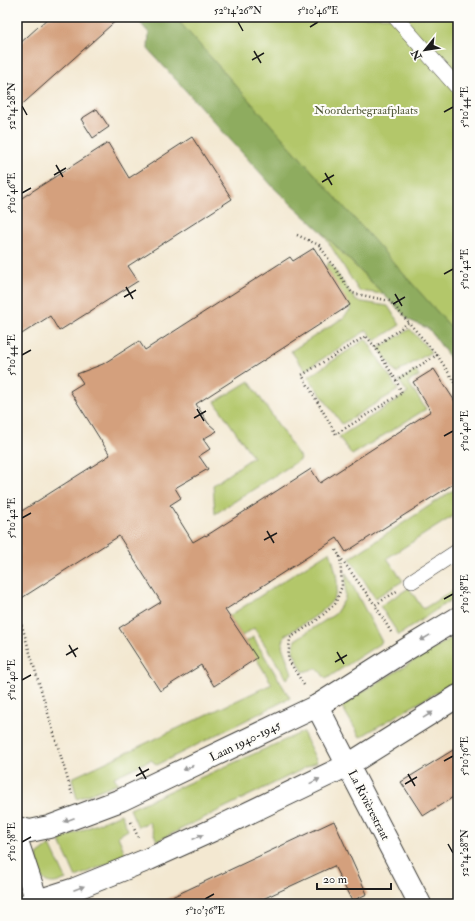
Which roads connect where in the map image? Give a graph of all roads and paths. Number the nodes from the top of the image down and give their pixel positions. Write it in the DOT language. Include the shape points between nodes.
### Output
graph roads {
  1 [pos="395,17"];
  2 [pos="458,88"];
  3 [pos="297,235"];
  4 [pos="408,323"];
  5 [pos="376,346"];
  6 [pos="437,355"];
  7 [pos="396,380"];
  8 [pos="458,387"];
  9 [pos="336,550"];
  10 [pos="458,551"];
  11 [pos="340,557"];
  12 [pos="412,581"];
  13 [pos="375,605"];
  14 [pos="17,618"];
  15 [pos="458,618"];
  16 [pos="402,652"];
  17 [pos="458,696"];
  18 [pos="318,706"];
  19 [pos="348,765"];
  20 [pos="121,800"];
  21 [pos="78,816"];
  22 [pos="17,828"];
  23 [pos="17,841"];
  24 [pos="148,860"];
  25 [pos="35,903"];
  26 [pos="420,904"];
  1 -- 2 [label="lane"];
  3 -- 4 [label="path" via="319,245 352,294 390,301"];
  4 -- 5 [label="path"];
  4 -- 6 [label="path"];
  5 -- 7 [label="path"];
  5 -- 7 [label="path" via="366,336 302,375 336,434 402,392"];
  6 -- 7 [label="path"];
  6 -- 8 [label="path"];
  9 -- 11 [label="path"];
  10 -- 12 [label="lane"];
  11 -- 13 [label="path"];
  11 -- 18 [label="path" via="342,586 335,604 316,621 290,638 288,659"];
  12 -- 13 [label="path"];
  13 -- 16 [label="path"];
  14 -- 21 [label="path" via="19,616"];
  15 -- 16 [label="street, Laan 1940-1945, one-way"];
  16 -- 18 [label="street, Laan 1940-1945"];
  19 -- 17 [label="street, one-way"];
  18 -- 19 [label="street, La Rivièrestraat"];
  18 -- 20 [label="street, Laan 1940-1945, one-way"];
  24 -- 19 [label="street, one-way"];
  19 -- 26 [label="street, La Rivièrestraat"];
  20 -- 21 [label="street, Laan 1940-1945"];
  20 -- 24 [label="path"];
  21 -- 22 [label="street, Laan 1940-1945, one-way" via="30,831"];
  23 -- 25 [label="street"];
  25 -- 24 [label="street, one-way"];
}
